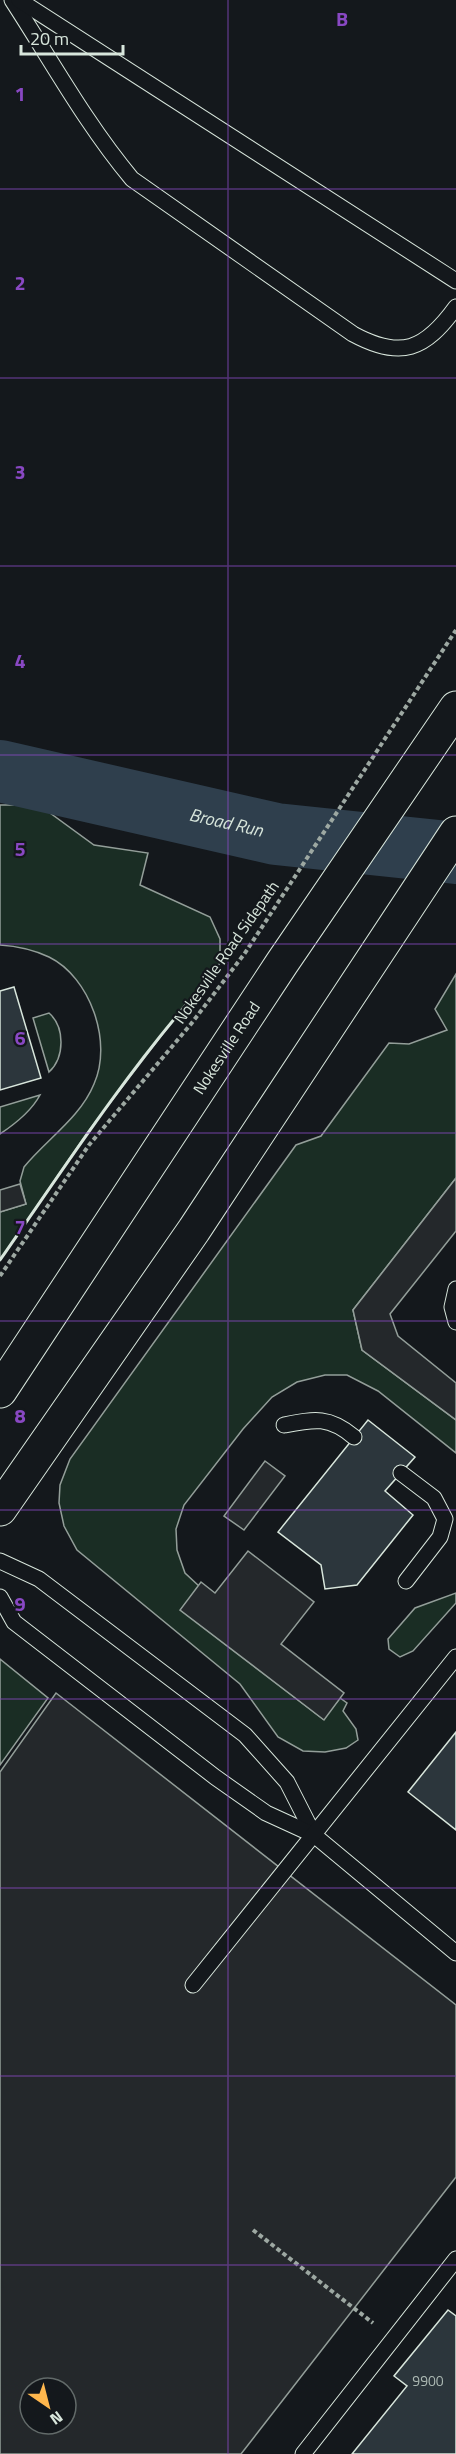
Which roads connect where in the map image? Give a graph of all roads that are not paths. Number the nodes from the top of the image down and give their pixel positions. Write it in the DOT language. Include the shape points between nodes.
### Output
graph roads {
  1 [pos="12,0"];
  2 [pos="19,0"];
  3 [pos="456,281"];
  4 [pos="456,307"];
  5 [pos="456,708"];
  6 [pos="456,833"];
  7 [pos="456,1289"];
  8 [pos="456,1322"];
  9 [pos="0,1390"];
  10 [pos="285,1425"];
  11 [pos="354,1437"];
  12 [pos="401,1473"];
  13 [pos="0,1509"];
  14 [pos="0,1562"];
  15 [pos="406,1581"];
  16 [pos="0,1597"];
  17 [pos="456,1657"];
  18 [pos="314,1835"];
  19 [pos="456,1953"];
  20 [pos="193,1985"];
  21 [pos="456,2259"];
  22 [pos="303,2454"];
  1 -- 4 [label="lane" via="132,179 353,334 375,346 399,351 420,342 444,324"];
  2 -- 3 [label="lane"];
  5 -- 9 [label="highway, Nokesville Road"];
  6 -- 13 [label="highway" via="188,1240"];
  7 -- 8 [label="lane" via="452,1307"];
  10 -- 11 [label="lane" via="316,1419 341,1426"];
  12 -- 15 [label="lane" via="434,1498 445,1519 440,1537"];
  14 -- 18 [label="lane" via="39,1579 246,1736 287,1782"];
  16 -- 18 [label="lane" via="15,1622 215,1777 266,1813"];
  17 -- 18 [label="lane"];
  18 -- 19 [label="lane"];
  18 -- 20 [label="lane"];
  21 -- 22 [label="lane"];
}
